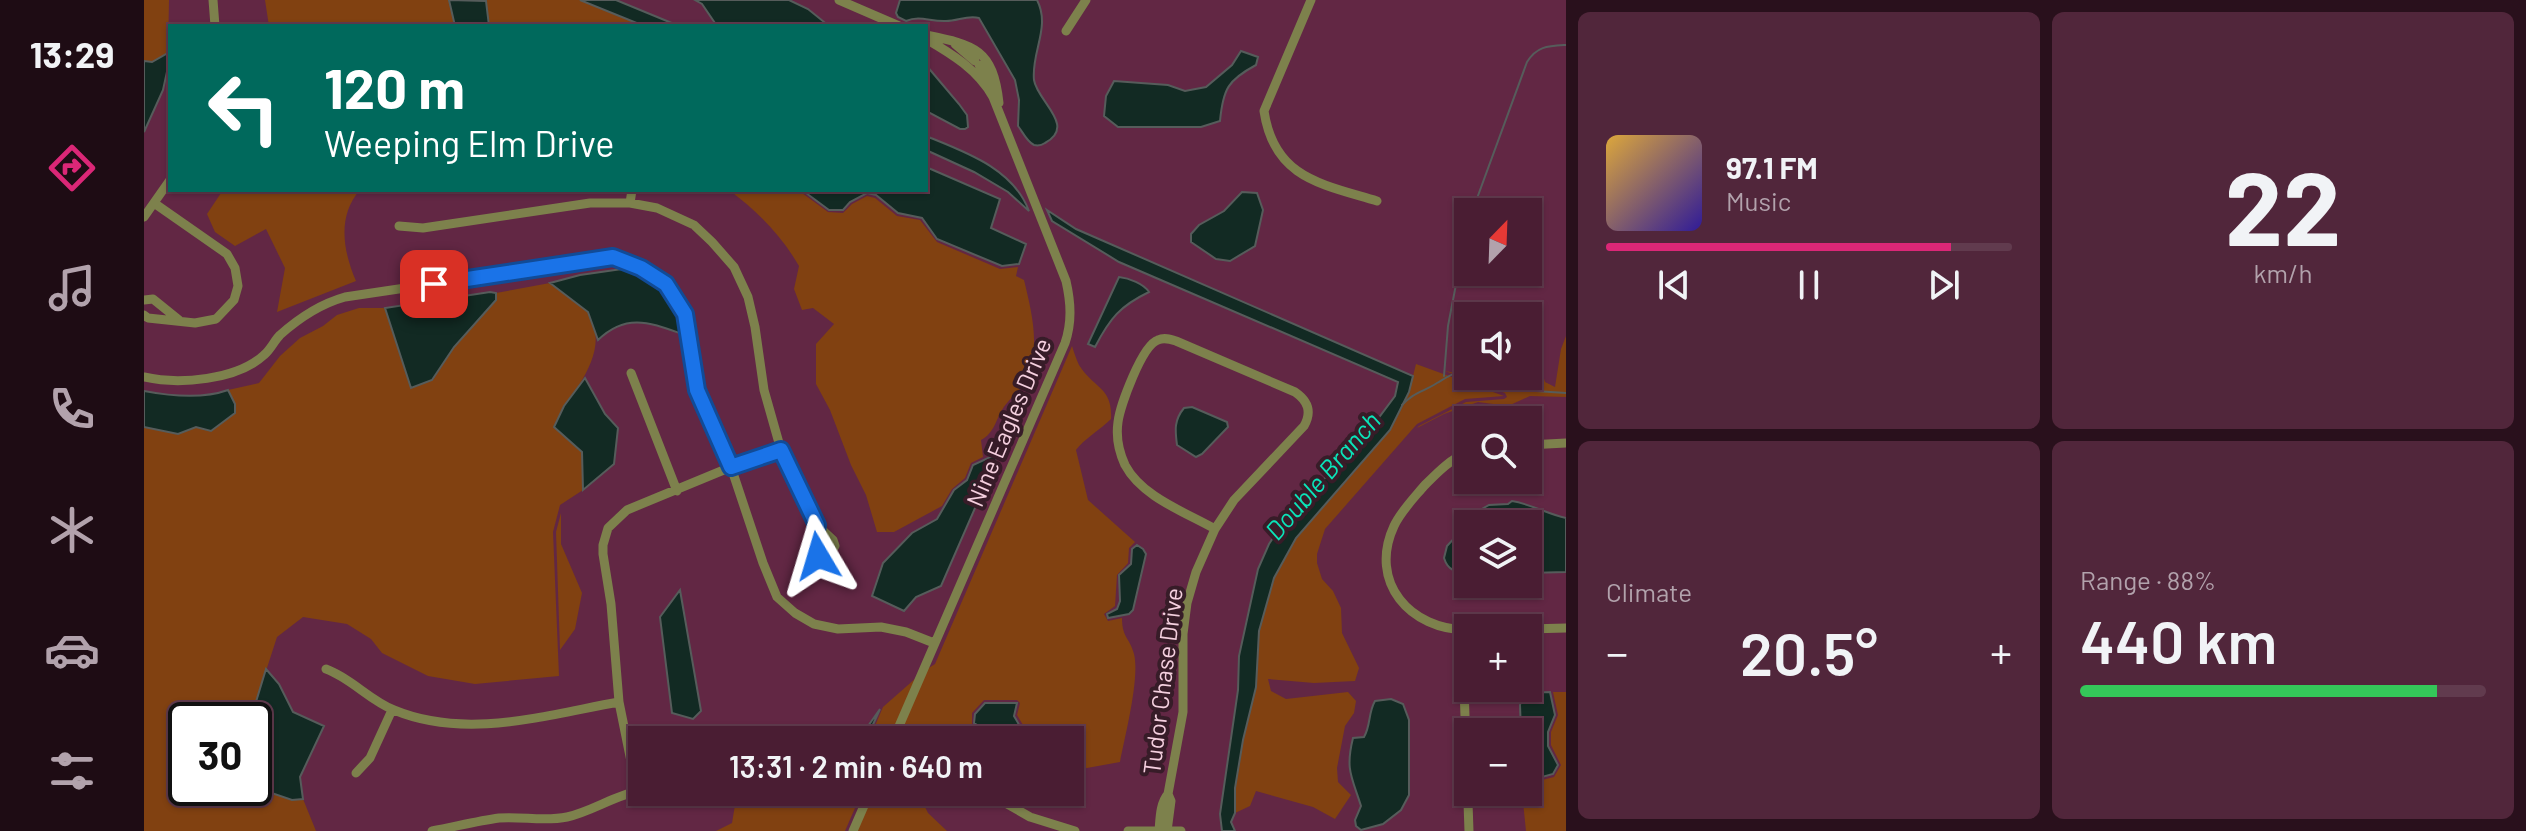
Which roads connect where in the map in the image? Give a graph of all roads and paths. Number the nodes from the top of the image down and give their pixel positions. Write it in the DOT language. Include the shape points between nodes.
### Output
graph roads {
  1 [pos="213,0"];
  2 [pos="839,0"];
  3 [pos="1086,0"];
  4 [pos="1311,0"];
  5 [pos="215,24"];
  6 [pos="894,24"];
  7 [pos="1066,31"];
  8 [pos="928,37"];
  9 [pos="928,38"];
  10 [pos="949,40"];
  11 [pos="1000,114"];
  12 [pos="168,183"];
  13 [pos="632,192"];
  14 [pos="1377,201"];
  15 [pos="154,203"];
  16 [pos="630,203"];
  17 [pos="144,217"];
  18 [pos="399,226"];
  19 [pos="144,300"];
  20 [pos="144,315"];
  21 [pos="179,320"];
  22 [pos="631,373"];
  23 [pos="144,377"];
  24 [pos="1566,443"];
  25 [pos="1542,444"];
  26 [pos="781,450"];
  27 [pos="1454,460"];
  28 [pos="731,467"];
  29 [pos="677,491"];
  30 [pos="817,525"];
  31 [pos="1215,529"];
  32 [pos="1566,628"];
  33 [pos="1454,629"];
  34 [pos="1542,629"];
  35 [pos="934,643"];
  36 [pos="326,669"];
  37 [pos="619,702"];
  38 [pos="1466,702"];
  39 [pos="392,710"];
  40 [pos="899,726"];
  41 [pos="628,740"];
  42 [pos="356,773"];
  43 [pos="628,794"];
  44 [pos="1168,794"];
  45 [pos="864,806"];
  46 [pos="1011,806"];
  47 [pos="450,829"];
  48 [pos="1159,830"];
  49 [pos="432,831"];
  50 [pos="853,831"];
  51 [pos="1075,831"];
  52 [pos="1128,831"];
  53 [pos="1167,831"];
  54 [pos="1181,831"];
  55 [pos="1469,831"];
  1 -- 5 [label="street"];
  2 -- 6 [label="street"];
  3 -- 7 [label="street"];
  4 -- 14 [label="street" via="1264,111 1266,127 1287,165 1309,179"];
  8 -- 10 [label="street, Nine Eagles Drive"];
  9 -- 11 [label="street, Nine Eagles Drive" via="962,61 988,89"];
  10 -- 11 [label="street, Nine Eagles Drive" via="988,75"];
  10 -- 11 [label="street, Nine Eagles Drive" via="968,45 992,67"];
  11 -- 35 [label="street, Nine Eagles Drive" via="1066,281 1070,321"];
  12 -- 15 [label="street"];
  13 -- 16 [label="street"];
  15 -- 17 [label="street"];
  15 -- 21 [label="street" via="227,254 235,268 238,286 228,309 216,319"];
  16 -- 18 [label="street" via="590,203 423,228"];
  16 -- 26 [label="street" via="657,208 694,225 734,267 748,297"];
  19 -- 21 [label="street" via="153,299"];
  20 -- 21 [label="street"];
  22 -- 29 [label="street"];
  23 -- 28 [label="street" via="204,379 243,369 265,355 298,320 345,297 613,257 666,284 685,314 697,390"];
  24 -- 25 [label="street"];
  26 -- 28 [label="street"];
  26 -- 30 [label="street"];
  27 -- 33 [label="street" via="1413,499 1395,525 1386,571 1408,610 1426,622"];
  28 -- 29 [label="street"];
  28 -- 35 [label="street" via="777,597 795,613 814,624 881,627"];
  29 -- 37 [label="street" via="620,514 605,536"];
  31 -- 31 [label="street, Tudor Chase Drive" via="1244,488 1304,426 1307,405 1295,392 1176,341 1158,339 1144,354 1122,403 1120,452 1141,486"];
  31 -- 44 [label="street, Tudor Chase Drive" via="1187,603 1183,712"];
  32 -- 34 [label="street"];
  35 -- 40 [label="street, Nine Eagles Drive"];
  36 -- 39 [label="street"];
  37 -- 39 [label="street" via="464,725"];
  37 -- 41 [label="street"];
  38 -- 55 [label="street"];
  39 -- 42 [label="street" via="370,758"];
  43 -- 47 [label="street" via="567,817 498,818"];
  44 -- 48 [label="street, Tudor Chase Drive"];
  44 -- 53 [label="street, Tudor Chase Drive"];
  45 -- 50 [label="street"];
  46 -- 51 [label="street"];
  47 -- 49 [label="street"];
  48 -- 52 [label="street"];
  48 -- 53 [label="street"];
  53 -- 54 [label="street"];
}
